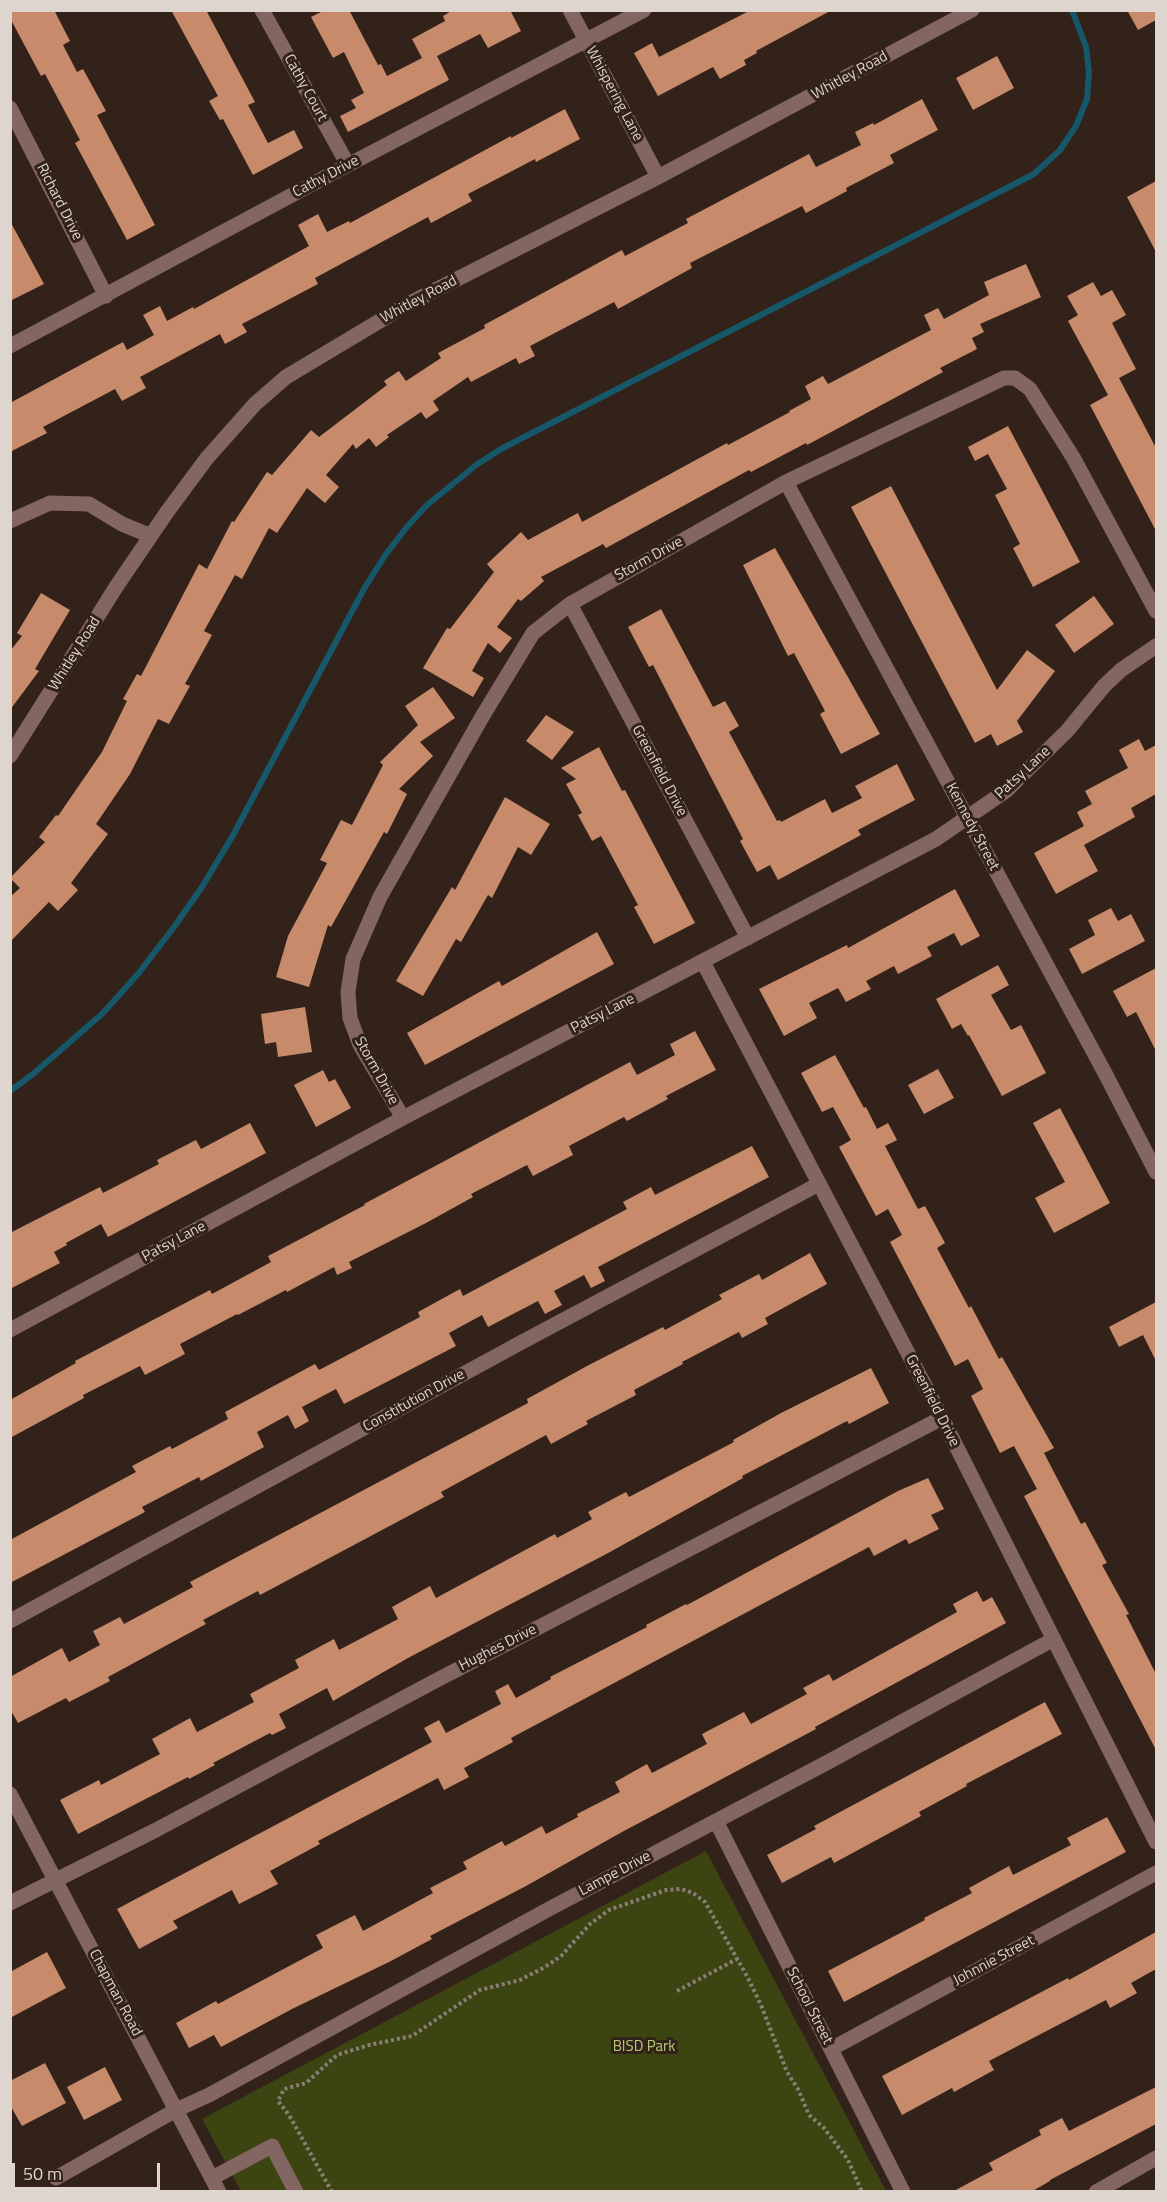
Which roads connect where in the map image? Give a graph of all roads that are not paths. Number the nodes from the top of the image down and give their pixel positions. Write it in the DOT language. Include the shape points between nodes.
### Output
graph roads {
  1 [pos="262,10"];
  2 [pos="570,10"];
  3 [pos="644,10"];
  4 [pos="972,10"];
  5 [pos="586,41"];
  6 [pos="10,108"];
  7 [pos="348,165"];
  8 [pos="658,177"];
  9 [pos="106,296"];
  10 [pos="10,346"];
  11 [pos="786,482"];
  12 [pos="10,521"];
  13 [pos="151,536"];
  14 [pos="570,604"];
  15 [pos="1156,611"];
  16 [pos="1156,646"];
  17 [pos="10,756"];
  18 [pos="968,818"];
  19 [pos="748,938"];
  20 [pos="703,962"];
  21 [pos="403,1118"];
  22 [pos="1156,1172"];
  23 [pos="819,1184"];
  24 [pos="10,1330"];
  25 [pos="942,1418"];
  26 [pos="10,1621"];
  27 [pos="1054,1639"];
  28 [pos="10,1794"];
  29 [pos="716,1821"];
  30 [pos="1156,1842"];
  31 [pos="1156,1873"];
  32 [pos="56,1880"];
  33 [pos="10,1903"];
  34 [pos="831,2049"];
  35 [pos="176,2110"];
  36 [pos="1156,2158"];
  37 [pos="56,2178"];
  38 [pos="215,2185"];
  39 [pos="296,2192"];
  40 [pos="903,2192"];
  41 [pos="1096,2192"];
  1 -- 7 [label="street, Cathy Court"];
  2 -- 5 [label="street, Whispering Lane"];
  3 -- 5 [label="street, Cathy Drive"];
  4 -- 8 [label="street, Whitley Road"];
  5 -- 7 [label="street, Cathy Drive"];
  5 -- 8 [label="street, Whispering Lane"];
  6 -- 9 [label="street, Richard Drive"];
  7 -- 9 [label="street, Cathy Drive"];
  8 -- 13 [label="street, Whitley Road" via="408,304 286,377 255,404 207,458"];
  9 -- 10 [label="street, Cathy Drive"];
  11 -- 14 [label="street, Storm Drive"];
  11 -- 15 [label="street, Storm Drive" via="1004,378 1015,378 1030,389 1074,459"];
  11 -- 18 [label="street, Kennedy Street"];
  12 -- 13 [label="street" via="50,503 89,504"];
  13 -- 17 [label="street, Whitley Road"];
  14 -- 19 [label="street, Greenfield Drive"];
  14 -- 21 [label="street, Storm Drive" via="533,633 380,897 353,959 348,992 350,1018 360,1045"];
  16 -- 18 [label="street, Patsy Lane" via="1121,670 1007,790"];
  18 -- 19 [label="street, Patsy Lane" via="936,839"];
  18 -- 22 [label="street, Kennedy Street"];
  19 -- 20 [label="street, Patsy Lane"];
  20 -- 21 [label="street, Patsy Lane"];
  20 -- 23 [label="street, Greenfield Drive"];
  21 -- 24 [label="street, Patsy Lane"];
  23 -- 25 [label="street, Greenfield Drive"];
  23 -- 26 [label="street, Constitution Drive"];
  25 -- 27 [label="street, Greenfield Drive"];
  25 -- 32 [label="street, Hughes Drive"];
  27 -- 29 [label="street, Lampe Drive"];
  27 -- 30 [label="street, Greenfield Drive"];
  28 -- 32 [label="street, Chapman Road"];
  29 -- 34 [label="street, School Street"];
  29 -- 35 [label="street, Lampe Drive"];
  31 -- 34 [label="street, Johnnie Street"];
  32 -- 33 [label="street, Hughes Drive"];
  32 -- 35 [label="street, Chapman Road"];
  34 -- 40 [label="street, School Street"];
  35 -- 37 [label="street, Lampe Drive"];
  35 -- 38 [label="street, Chapman Road"];
  36 -- 41 [label="street"];
  38 -- 39 [label="street" via="272,2146"];
}
